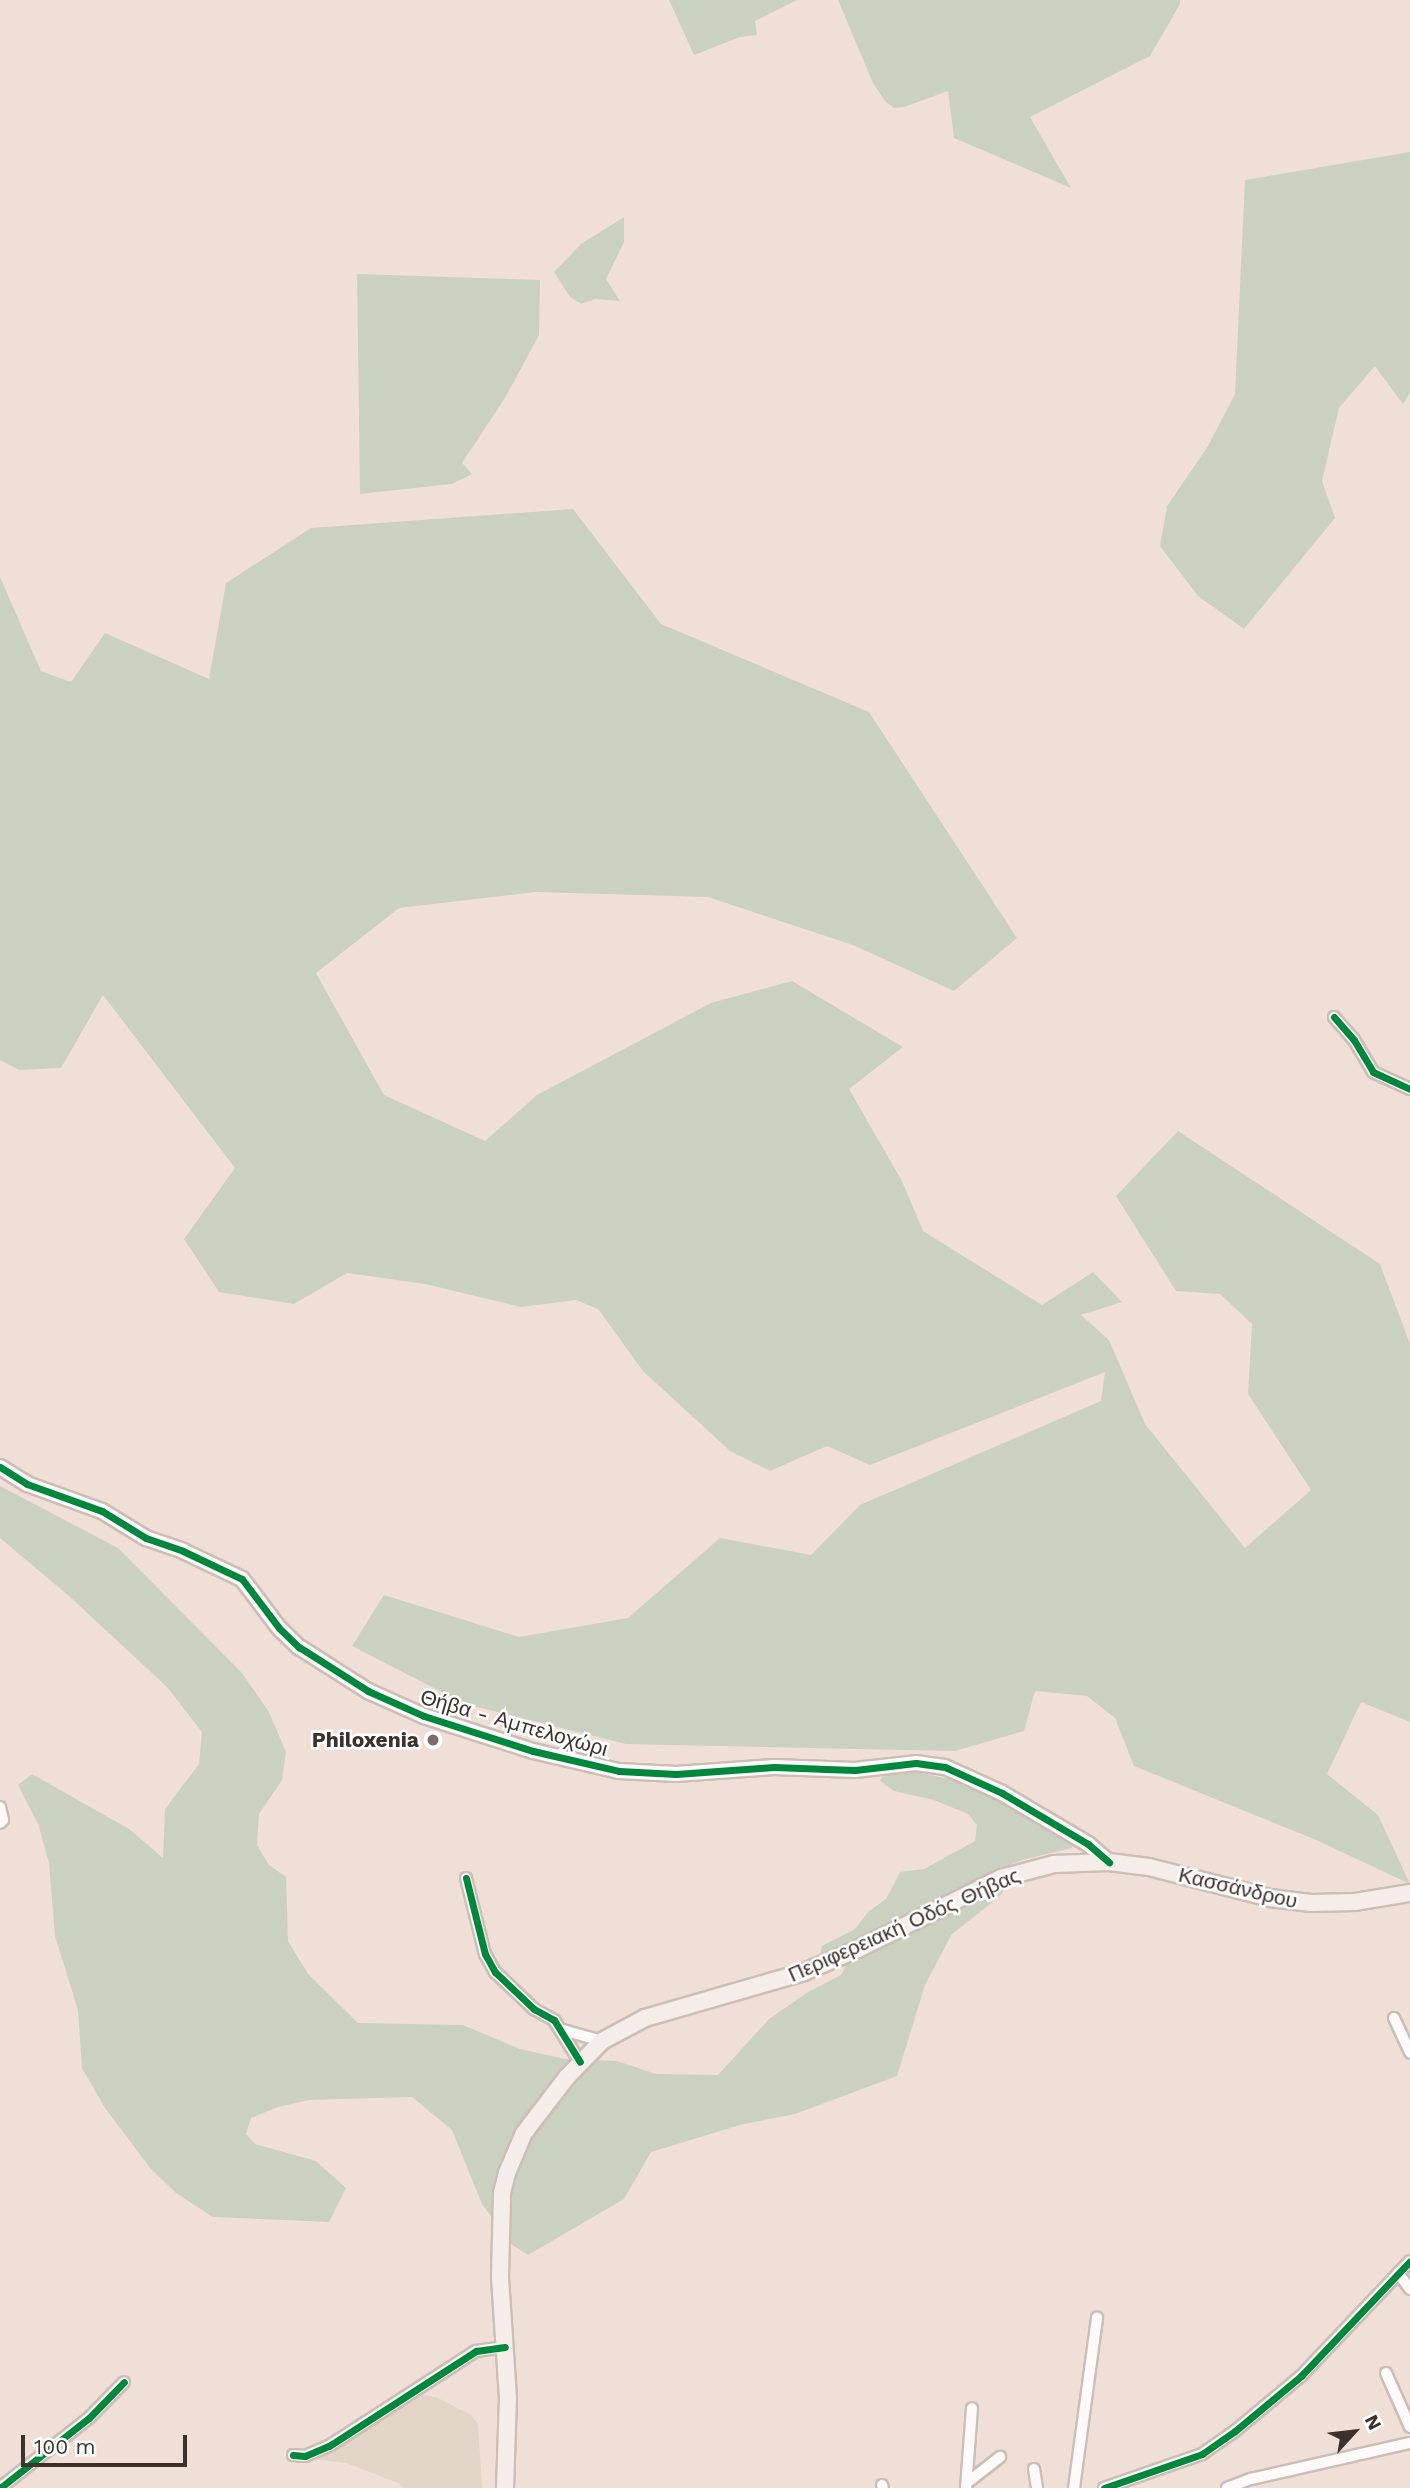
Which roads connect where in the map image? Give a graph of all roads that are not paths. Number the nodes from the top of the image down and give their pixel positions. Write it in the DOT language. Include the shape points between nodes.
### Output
graph roads {
  1 [pos="1334,1017"];
  2 [pos="1410,1089"];
  3 [pos="0,1467"];
  4 [pos="0,1807"];
  5 [pos="0,1823"];
  6 [pos="1109,1862"];
  7 [pos="466,1878"];
  8 [pos="1410,1893"];
  9 [pos="1394,2018"];
  10 [pos="561,2029"];
  11 [pos="603,2041"];
  12 [pos="1410,2052"];
  13 [pos="580,2062"];
  14 [pos="1410,2261"];
  15 [pos="1398,2273"];
  16 [pos="1410,2290"];
  17 [pos="1097,2318"];
  18 [pos="505,2347"];
  19 [pos="1386,2374"];
  20 [pos="124,2382"];
  21 [pos="972,2408"];
  22 [pos="1410,2427"];
  23 [pos="1410,2443"];
  24 [pos="293,2455"];
  25 [pos="1000,2457"];
  26 [pos="1034,2469"];
  27 [pos="967,2485"];
  28 [pos="0,2488"];
  29 [pos="505,2488"];
  30 [pos="1037,2488"];
  31 [pos="1074,2488"];
  32 [pos="1104,2488"];
  33 [pos="1227,2488"];
  1 -- 2 [label="street" via="1373,1072"];
  3 -- 6 [label="street, Θήβα - Αμπελοχώρι" via="27,1484 102,1511 146,1538 242,1579 299,1647 368,1691 424,1716 533,1751 619,1771 855,1770 916,1763 945,1768 1002,1793 1088,1844"];
  4 -- 5 [label="street"];
  6 -- 8 [label="main road, Κασσάνδρου" via="1311,1903"];
  6 -- 11 [label="main road, Περιφερειακή Οδός Θήβας" via="1054,1864 1001,1878 804,1972 645,2018"];
  7 -- 10 [label="street" via="485,1954 495,1972"];
  9 -- 12 [label="street"];
  10 -- 11 [label="street"];
  10 -- 13 [label="street"];
  11 -- 13 [label="main road, Περιφερειακή Οδός Θήβας"];
  13 -- 18 [label="main road, Περιφερειακή Οδός Θήβας" via="524,2133 507,2173 500,2231"];
  14 -- 15 [label="street"];
  15 -- 16 [label="street"];
  15 -- 32 [label="street" via="1301,2376 1235,2431 1202,2454"];
  17 -- 31 [label="street"];
  18 -- 24 [label="street" via="476,2351 329,2446 305,2456"];
  18 -- 29 [label="main road, Περιφερειακή Οδός Θήβας"];
  19 -- 22 [label="street"];
  20 -- 28 [label="street" via="89,2418"];
  21 -- 27 [label="street"];
  23 -- 33 [label="street"];
  25 -- 27 [label="street"];
  26 -- 30 [label="street"];
}
